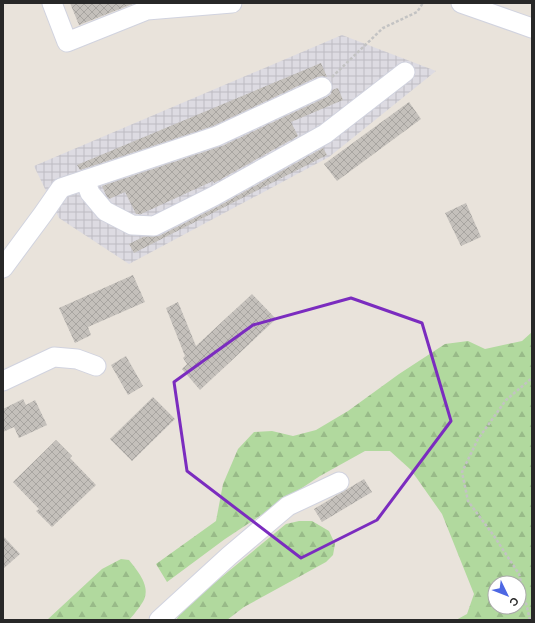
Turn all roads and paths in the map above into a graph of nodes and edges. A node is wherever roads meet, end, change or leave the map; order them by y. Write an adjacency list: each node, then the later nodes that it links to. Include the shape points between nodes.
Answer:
1 (52, 3): 2 (street, via 67,42 147,10)
2 (232, 3)
3 (423, 3): 7 (path, via 417,12 383,28)
4 (461, 3): 5 (street)
5 (532, 28)
6 (405, 72): 8 (street, via 325,134 214,196 154,226 132,225 105,211 90,193)
7 (322, 87): 8 (street, via 217,136)
8 (85, 180): 9 (street, via 61,188)
9 (3, 268)
10 (96, 366): 12 (street, via 77,359 54,357)
11 (532, 378): 15 (path, via 506,400 478,439 462,472 468,501 519,574)
12 (3, 381)
13 (339, 482): 14 (street, via 288,506)
14 (159, 620)
15 (530, 620)

